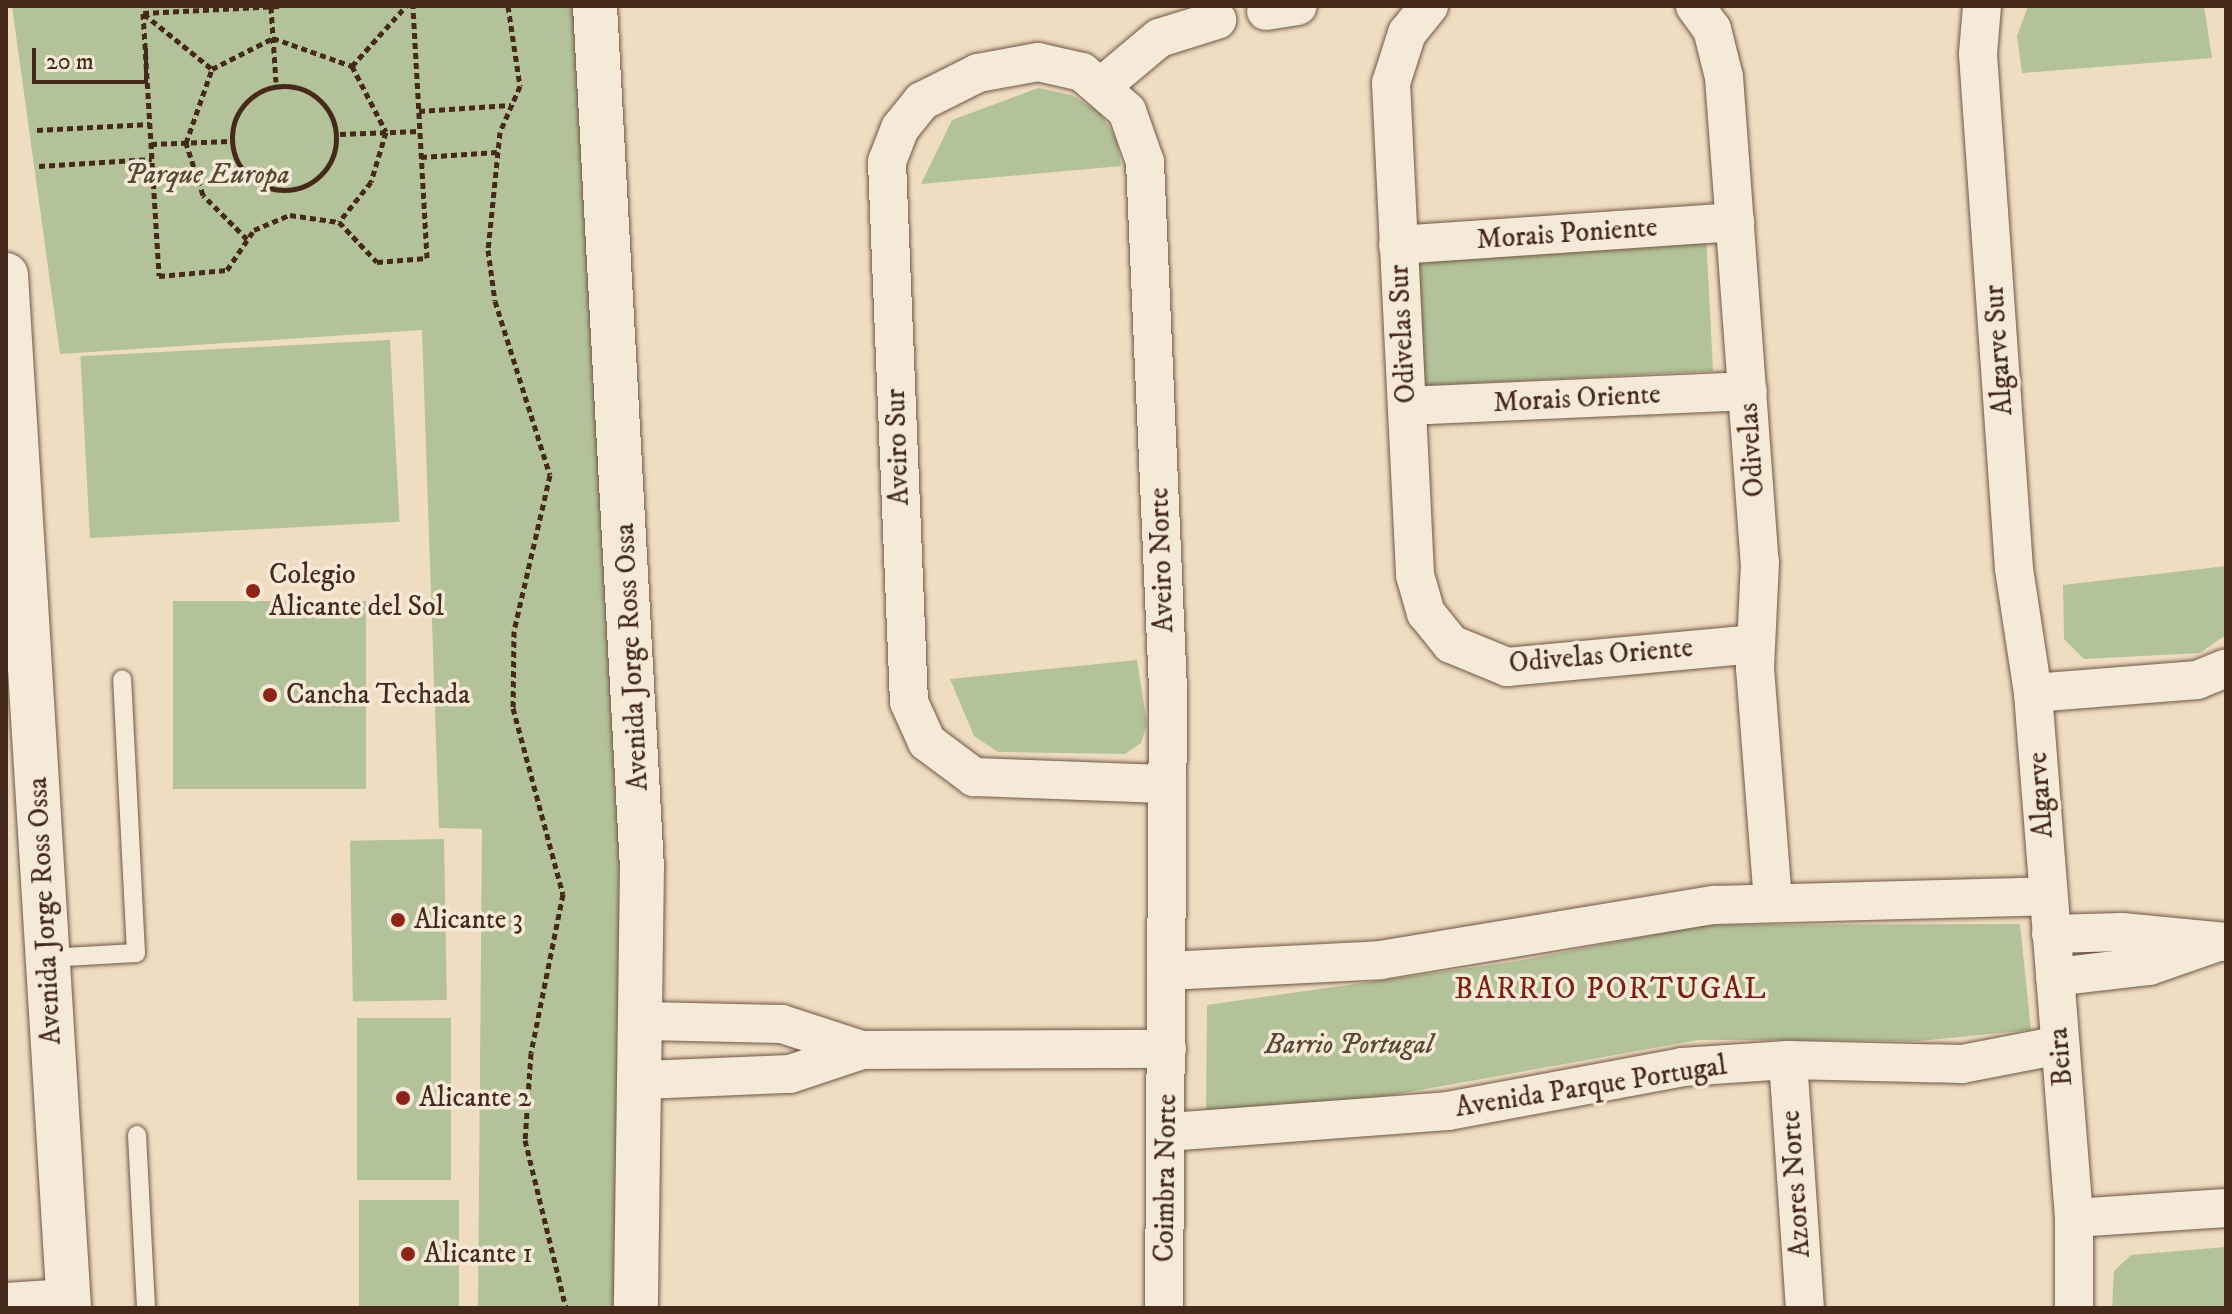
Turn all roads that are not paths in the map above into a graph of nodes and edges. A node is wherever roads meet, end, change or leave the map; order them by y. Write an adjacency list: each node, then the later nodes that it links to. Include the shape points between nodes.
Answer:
1 (595, 6): 25 (street, Avenida Jorge Ross Ossa, via 626,511)
2 (1695, 6): 7 (street, Odivelas, via 1721,52)
3 (1982, 6): 16 (street, Algarve Sur, via 1978,54 2014,569)
4 (1413, 10): 8 (street, Odivelas Sur, via 1391,83)
5 (1217, 20): 6 (street, via 1159,38)
6 (1103, 85): 17 (street, Aveiro Norte, via 1127,111 1145,162 1168,689); 17 (street, Aveiro Sur, via 1038,62 978,73 922,101 892,145 885,197 908,691 927,742 974,777)
7 (1735, 222): 8 (street, Morais Poniente); 10 (street, Odivelas)
8 (1398, 245): 11 (street, Odivelas Sur)
9 (6, 275): 22 (street, Avenida Jorge Ross Ossa)
10 (1748, 391): 11 (street, Morais Oriente); 13 (street, Odivelas, via 1761,581)
11 (1407, 406): 12 (street, Odivelas Sur, via 1417,585 1426,613)
12 (1451, 644): 13 (street, Odivelas Oriente, via 1487,664 1518,667)
13 (1755, 644): 19 (street, Odivelas)
14 (2226, 668): 16 (street, via 2197,680)
15 (122, 679): 22 (lane, via 136,953)
16 (2033, 693): 18 (street, Algarve)
17 (1164, 784): 23 (street, Aveiro Norte)
18 (2048, 896): 19 (street); 20 (street, Beira)
19 (1773, 901): 23 (street, via 1653,911 1381,960)
20 (2051, 934): 21 (street, via 2136,932); 24 (street, Beira)
21 (2221, 943): 24 (street, via 2149,966)
22 (47, 958): 36 (street, Avenida Jorge Ross Ossa)
23 (1166, 971): 27 (street, Aveiro Norte)
24 (2055, 977): 26 (street, Beira)
25 (645, 1021): 28 (street, via 782,1024); 30 (street, Avenida Jorge Ross Ossa)
26 (2060, 1045): 29 (street, Avenida Parque Portugal, via 1962,1064); 34 (street, Beira)
27 (1167, 1049): 28 (street); 31 (street, Coimbra Norte)
28 (862, 1050): 30 (street, via 790,1074)
29 (1788, 1060): 31 (street, Avenida Parque Portugal, via 1682,1067 1360,1122); 37 (street, Azores Norte)
30 (644, 1080): 39 (street, Avenida Jorge Ross Ossa)
31 (1169, 1132): 40 (street, Coimbra Norte)
32 (137, 1135): 38 (lane)
33 (2226, 1208): 34 (street)
34 (2074, 1218): 41 (street, Beira)
35 (6, 1302): 36 (street)
36 (68, 1303)
37 (1801, 1307)
38 (146, 1308)
39 (636, 1308)
40 (1164, 1308)
41 (2074, 1308)

